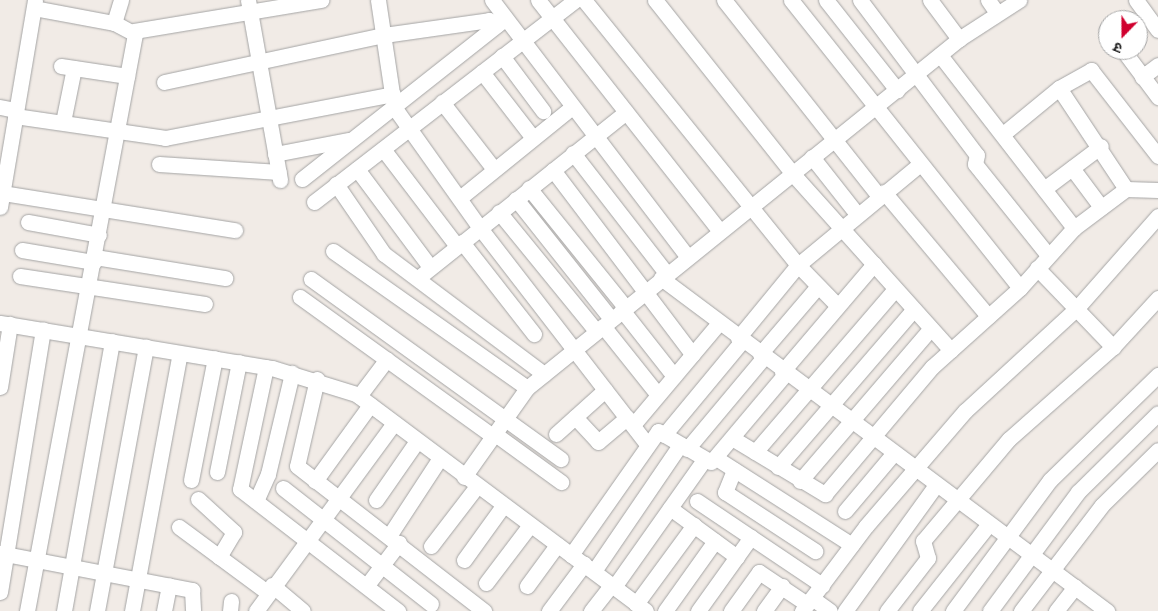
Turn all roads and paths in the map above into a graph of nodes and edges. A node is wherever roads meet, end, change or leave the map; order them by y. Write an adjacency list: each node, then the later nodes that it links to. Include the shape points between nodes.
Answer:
1 (121, 0): 22 (street)
2 (321, 0): 18 (street)
3 (378, 0): 25 (street)
4 (492, 0): 21 (street)
5 (538, 0): 20 (street)
6 (575, 0): 20 (street)
7 (584, 0): 82 (street)
8 (655, 0): 70 (street)
9 (724, 0): 57 (street)
10 (791, 0): 45 (street)
11 (826, 0): 39 (street)
12 (860, 0): 34 (street)
13 (930, 0): 26 (street)
14 (988, 0): 19 (street)
15 (1018, 0): 19 (street)
16 (1136, 0): 23 (street)
17 (34, 4): 22 (street); 48 (street)
18 (249, 7): 24 (street); 31 (street)
19 (997, 13): 26 (street)
20 (552, 17): 27 (street); 47 (street)
21 (501, 21): 25 (street); 27 (street); 41 (street)
22 (114, 23): 24 (street)
23 (1158, 30)
24 (134, 31): 35 (street)
25 (384, 35): 31 (street); 41 (street)
26 (959, 39): 28 (street)
27 (522, 40): 29 (street); 43 (street)
28 (940, 55): 34 (street); 53 (street)
29 (502, 56): 33 (street); 46 (street)
30 (1130, 60): 36 (street)
31 (259, 62): 37 (street); 49 (street)
32 (1158, 65): 36 (street)
33 (482, 72): 42 (street); 55 (street)
34 (918, 73): 39 (street); 98 (street, via 977,155 975,164)
35 (127, 76): 50 (street, via 67,67); 52 (street)
36 (1142, 76): 40 (street)
37 (164, 82)
38 (1059, 88): 53 (street); 58 (street); 62 (street, via 1092,70)
39 (897, 90): 45 (street)
40 (1158, 97)
41 (393, 100): 49 (street); 51 (street); 56 (street)
42 (442, 102): 51 (street); 68 (street)
43 (572, 106): 54 (street); 55 (street)
44 (0, 107): 48 (street)
45 (875, 107): 57 (street); 65 (street)
46 (543, 111)
47 (626, 112): 54 (street); 93 (street)
48 (16, 113): 50 (street); 80 (street)
49 (269, 116): 52 (street, via 165,138); 60 (street)
50 (63, 122): 52 (street)
51 (410, 128): 59 (street); 78 (street)
52 (117, 131): 84 (street)
53 (1004, 134): 74 (street)
54 (595, 136): 61 (street); 99 (street)
55 (533, 138): 68 (street)
56 (352, 140): 60 (street); 71 (street)
57 (834, 140): 63 (street); 77 (street)
58 (1101, 146): 66 (street); 75 (street)
59 (383, 149): 67 (street); 95 (street)
60 (275, 154): 64 (street, via 279,176)
61 (573, 154): 69 (street); 106 (street)
62 (1158, 156)
63 (812, 157): 70 (street); 86 (street)
64 (159, 164)
65 (920, 164): 77 (street); 113 (street)
66 (1072, 168): 74 (street); 83 (street)
67 (357, 169): 72 (street); 103 (street)
68 (494, 169): 78 (street)
69 (552, 170): 73 (street); 114 (street)
70 (792, 173): 82 (street); 89 (street)
71 (302, 179)
72 (336, 184): 81 (street); 108 (street, via 380,250)
73 (529, 188): 79 (street); 122 (street)
74 (1044, 189): 91 (street)
75 (1126, 189): 76 (street); 83 (street)
76 (1158, 190)
77 (882, 194): 86 (street); 121 (street)
78 (461, 197): 90 (street)
79 (516, 199): 85 (street); 122 (street)
80 (1, 200): 84 (street)
81 (314, 202)
82 (750, 207): 93 (street); 102 (street)
83 (1101, 207): 91 (street)
84 (103, 209): 92 (street); 94 (street)
85 (499, 212): 90 (street); 122 (street)
86 (857, 214): 89 (street)
87 (1158, 216): 119 (street)
88 (28, 222): 94 (street)
89 (840, 227): 101 (street); 102 (street)
90 (480, 228): 95 (street); 133 (street)
91 (1074, 228): 98 (street)
92 (236, 230)
93 (720, 231): 99 (street)
94 (99, 234): 100 (street)
95 (459, 244): 103 (street); 127 (street)
96 (22, 250): 100 (street)
97 (332, 251): 149 (street)
98 (1047, 254): 104 (street)
99 (688, 257): 106 (street)
100 (94, 260): 107 (street); 110 (street)
101 (874, 264): 112 (street); 118 (street)
102 (798, 265): 111 (street); 129 (street)
103 (430, 267): 108 (street)
104 (1037, 268): 113 (street); 119 (street)
105 (20, 276): 110 (street)
106 (664, 276): 114 (street); 123 (street)
107 (225, 278)
108 (418, 278): 144 (street)
109 (311, 279): 157 (street)
110 (89, 285): 117 (street); 128 (street)
111 (818, 286): 118 (street); 137 (street)
112 (896, 288): 120 (street); 151 (street)
113 (1020, 288): 121 (street)
114 (644, 292): 122 (street); 136 (street)
115 (300, 297): 139 (street)
116 (1158, 298): 132 (street)
117 (205, 304)
118 (836, 304): 143 (street)
119 (1076, 308): 132 (street); 177 (street, via 965,411)
120 (914, 309): 125 (street); 154 (street)
121 (988, 316): 134 (street)
122 (611, 319): 133 (street); 146 (street); 152 (street)
123 (719, 323): 129 (street); 136 (street)
124 (5, 324): 126 (street); 148 (street)
125 (931, 328): 134 (street); 159 (street)
126 (43, 330): 128 (street); 209 (street)
127 (534, 334)
128 (77, 336): 130 (street); 214 (street)
129 (740, 339): 137 (street); 162 (street)
130 (112, 341): 131 (street); 216 (street)
131 (146, 347): 135 (street); 220 (street)
132 (1113, 347): 190 (street, via 1009,439)
133 (574, 350): 144 (street); 150 (street)
134 (951, 350): 165 (street)
135 (180, 353): 138 (street); 221 (street)
136 (692, 354): 146 (street)
137 (762, 356): 143 (street); 168 (street)
138 (215, 358): 140 (street); 179 (street)
139 (387, 359): 153 (street); 163 (street)
140 (239, 362): 141 (street); 178 (street)
141 (266, 367): 142 (street); 191 (street, via 240,485)
142 (292, 373): 147 (street); 191 (street, via 268,474)
143 (784, 373): 151 (street); 164 (street)
144 (544, 374): 149 (street)
145 (1158, 374): 201 (street, via 1069,459)
146 (674, 376): 152 (street)
147 (317, 379): 153 (street); 180 (street, via 295,463)
148 (0, 387)
149 (527, 388): 157 (street)
150 (605, 390): 156 (street); 158 (street)
151 (806, 390): 154 (street); 170 (street)
152 (658, 395): 158 (street)
153 (364, 400): 160 (street); 180 (street)
154 (829, 406): 159 (street); 175 (street)
155 (1158, 413): 212 (street, via 1078,492)
156 (575, 417): 158 (street, via 598,442); 161 (street)
157 (505, 420): 163 (street); 173 (street)
158 (630, 422): 167 (street)
159 (850, 422): 165 (street); 182 (street)
160 (394, 423): 166 (street); 186 (street)
161 (556, 434)
162 (664, 434): 167 (street, via 658,431); 168 (street)
163 (494, 435): 181 (street); 183 (street)
164 (732, 438): 170 (street); 174 (street)
165 (872, 438): 171 (street); 182 (street, via 824,494)
166 (417, 441): 172 (street); 188 (street)
167 (648, 446): 210 (street)
168 (684, 447): 174 (street); 218 (street)
169 (1158, 450): 219 (street, via 1102,505)
170 (755, 452): 175 (street)
171 (893, 454): 177 (street); 194 (street)
172 (440, 458): 181 (street); 203 (street)
173 (560, 459)
174 (710, 459): 176 (street); 193 (street)
175 (778, 467): 182 (street)
176 (734, 470): 206 (street); 208 (street, via 725,492)
177 (915, 470): 184 (street); 206 (street)
178 (217, 472)
179 (191, 480)
180 (316, 481): 186 (street)
181 (470, 481): 192 (street); 207 (street)
182 (800, 481)
183 (561, 482)
184 (936, 485): 190 (street); 252 (street)
185 (283, 488): 195 (street)
186 (339, 498): 195 (street); 203 (street)
187 (198, 499): 211 (street, via 234,532)
188 (376, 500)
189 (697, 500): 200 (street)
190 (956, 500): 196 (street); 253 (street, via 921,544 928,558)
191 (256, 501): 202 (street)
192 (503, 506): 197 (street); 215 (street)
193 (670, 508): 198 (street); 227 (street)
194 (845, 511)
195 (323, 520): 202 (street); 217 (street)
196 (989, 524): 201 (street); 254 (street)
197 (530, 525): 205 (street); 222 (street)
198 (694, 525): 204 (street); 234 (street)
199 (179, 527): 211 (street)
200 (751, 537): 213 (street); 225 (street)
201 (1009, 538): 212 (street); 255 (street)
202 (307, 540): 224 (street); 230 (street)
203 (394, 540): 217 (street); 244 (street)
204 (715, 541): 213 (street); 247 (street)
205 (557, 545): 210 (street); 226 (street)
206 (852, 545): 225 (street)
207 (431, 546)
208 (815, 551)
209 (3, 554): 214 (street); 231 (street)
210 (572, 555): 218 (street)
211 (219, 556): 230 (street)
212 (1032, 556): 219 (street); 256 (street)
213 (737, 557): 248 (street)
214 (36, 559): 216 (street); 235 (street)
215 (464, 560)
216 (72, 566): 220 (street); 236 (street)
217 (381, 566): 224 (street); 232 (street)
218 (589, 568): 227 (street); 245 (street)
219 (1052, 570): 229 (street); 257 (street)
220 (105, 573): 221 (street); 237 (street)
221 (137, 579): 223 (street); 238 (street)
222 (486, 583)
223 (169, 585): 239 (street); 240 (street, via 194,591)
224 (367, 585): 243 (street)
225 (822, 585): 233 (street)
226 (527, 586)
227 (613, 586): 234 (street); 246 (street)
228 (782, 586): 233 (street); 249 (street, via 759,572); 250 (street)
229 (1075, 587): 258 (street); 259 (street)
230 (269, 589): 241 (street); 242 (street)
231 (0, 592)
232 (431, 604)
233 (807, 604): 251 (street)
234 (639, 608)
235 (27, 611)
236 (64, 611)
237 (97, 611)
238 (132, 611)
239 (164, 611)
240 (193, 611)
241 (256, 611)
242 (303, 611)
243 (398, 611)
244 (484, 611)
245 (549, 611)
246 (591, 611)
247 (666, 611)
248 (698, 611)
249 (731, 611)
250 (764, 611)
251 (830, 611)
252 (845, 611)
253 (887, 611)
254 (920, 611)
255 (953, 611)
256 (990, 611)
257 (1021, 611)
258 (1056, 611)
259 (1107, 611)

